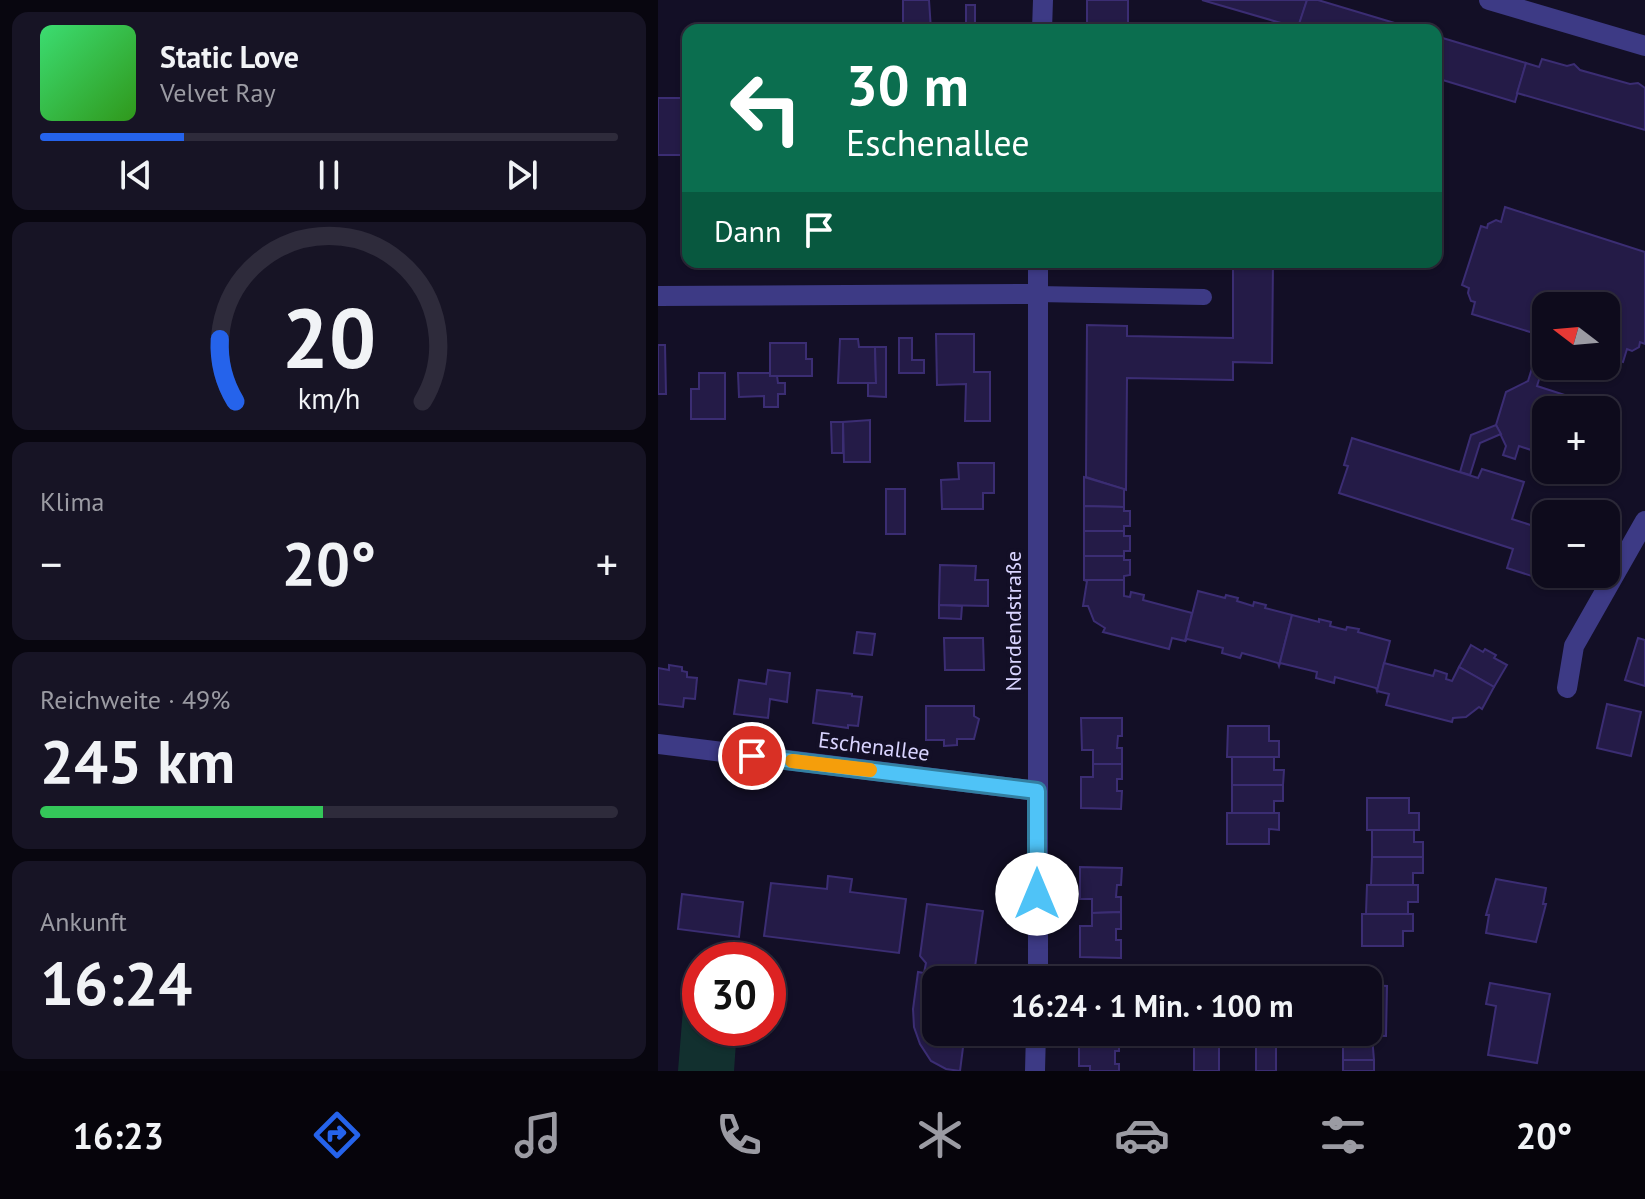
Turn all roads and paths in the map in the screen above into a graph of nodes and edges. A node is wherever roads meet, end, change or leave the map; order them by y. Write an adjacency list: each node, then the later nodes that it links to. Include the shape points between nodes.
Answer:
1 (1043, 0): 3 (street)
2 (1489, 0): 4 (street)
3 (1042, 24)
4 (1645, 46)
5 (1038, 268): 6 (street, Nordendstraße)
6 (1037, 294): 7 (street); 8 (lane); 12 (street, Nordendstraße)
7 (658, 296)
8 (1204, 297)
9 (1645, 521): 10 (street, via 1574,646)
10 (1567, 688)
11 (658, 744): 12 (street, Eschenallee)
12 (1037, 791): 13 (street, Nordendstraße)
13 (1038, 966)
14 (1036, 1046): 15 (street)
15 (1035, 1071)

